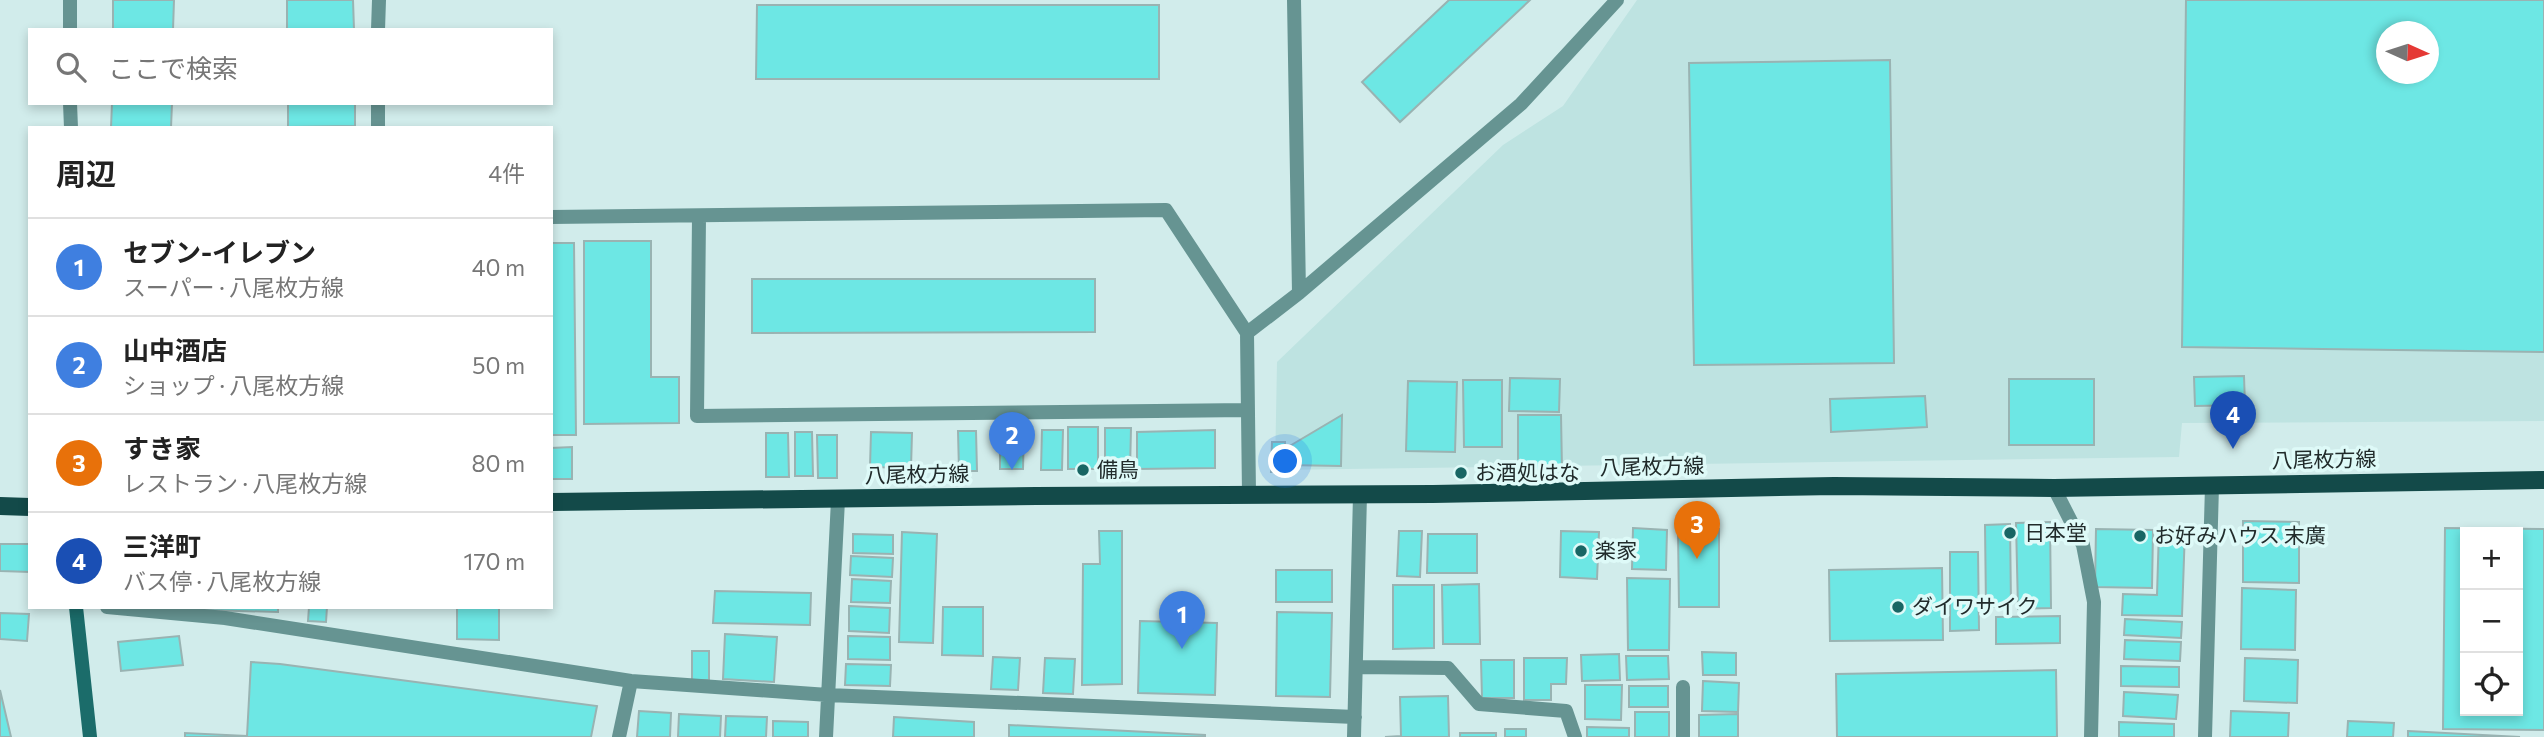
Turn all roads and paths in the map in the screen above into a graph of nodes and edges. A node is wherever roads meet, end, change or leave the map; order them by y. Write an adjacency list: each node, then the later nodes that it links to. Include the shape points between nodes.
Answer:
1 (70, 0): 5 (street)
2 (379, 0): 6 (street)
3 (1294, 0): 13 (street)
4 (1617, 0): 13 (street, via 1521,104)
5 (70, 28)
6 (379, 28)
7 (70, 105): 9 (street)
8 (378, 105): 10 (street)
9 (71, 126)
10 (378, 126)
11 (553, 217): 12 (street)
12 (699, 217): 14 (street, via 1166,210); 15 (street, via 697,416)
13 (1299, 293): 14 (street)
14 (1247, 333): 15 (street)
15 (1248, 410): 19 (street)
16 (2544, 480): 17 (main road, 八尾枚方線)
17 (2212, 486): 18 (main road, 八尾枚方線); 39 (street)
18 (2054, 488): 20 (main road, 八尾枚方線, via 1834,486); 38 (street, via 2083,545 2094,602)
19 (1249, 494): 20 (main road, 八尾枚方線); 21 (main road, 八尾枚方線)
20 (1360, 495): 27 (street)
21 (838, 500): 22 (main road, 八尾枚方線); 30 (street)
22 (553, 502)
23 (0, 506): 24 (main road)
24 (28, 507)
25 (76, 609): 32 (street)
26 (128, 609): 28 (street, via 225,618)
27 (1356, 667): 31 (street); 36 (street, via 1448,668 1479,704 1566,711)
28 (631, 681): 30 (street); 33 (street)
29 (1683, 687): 37 (street)
30 (828, 695): 31 (street); 34 (street)
31 (1355, 717): 35 (street)
32 (89, 737)
33 (620, 737)
34 (826, 737)
35 (1354, 737)
36 (1575, 737)
37 (1683, 737)
38 (2091, 737)
39 (2205, 737)

